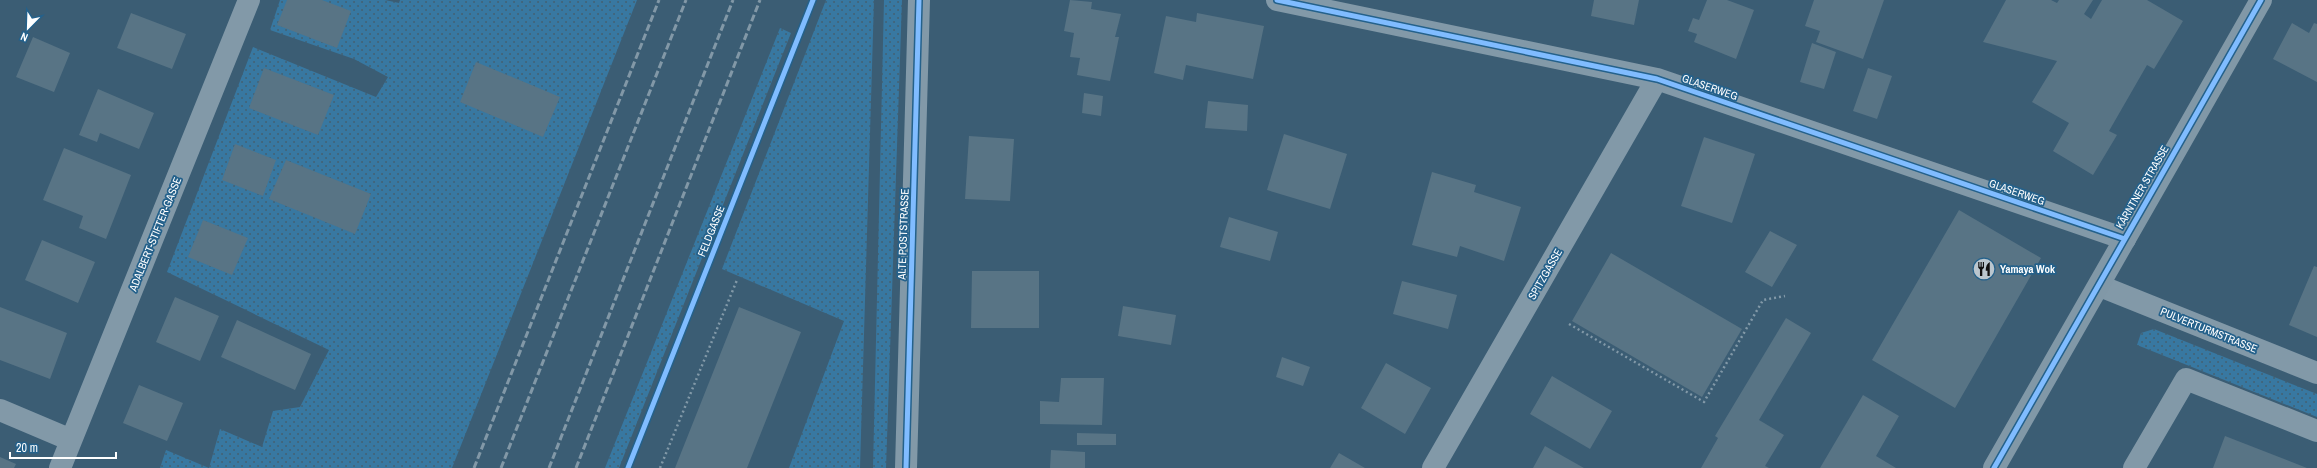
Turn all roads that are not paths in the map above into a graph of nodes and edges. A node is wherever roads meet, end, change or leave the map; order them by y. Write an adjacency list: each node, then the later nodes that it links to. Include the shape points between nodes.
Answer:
1 (249, 0): 11 (street, ADALBERT-STIFTER-GASSE)
2 (919, 0): 13 (street, ALTE POSTSTRASSE)
3 (1277, 0): 5 (street, GLASERWEG)
4 (2261, 0): 6 (main road, KÄRNTNER STRASSE)
5 (1657, 79): 6 (street, GLASERWEG); 14 (street, SPITZGASSE)
6 (2124, 239): 7 (main road, KÄRNTNER STRASSE)
7 (2100, 286): 8 (street, PULVERTURMSTRASSE); 15 (main road, KÄRNTNER STRASSE)
8 (2317, 373)
9 (0, 410): 11 (street)
10 (2317, 430): 16 (street, via 2186,379)
11 (71, 440): 12 (street, ADALBERT-STIFTER-GASSE)
12 (60, 468)
13 (906, 468)
14 (1433, 468)
15 (1994, 468)
16 (2134, 468)

